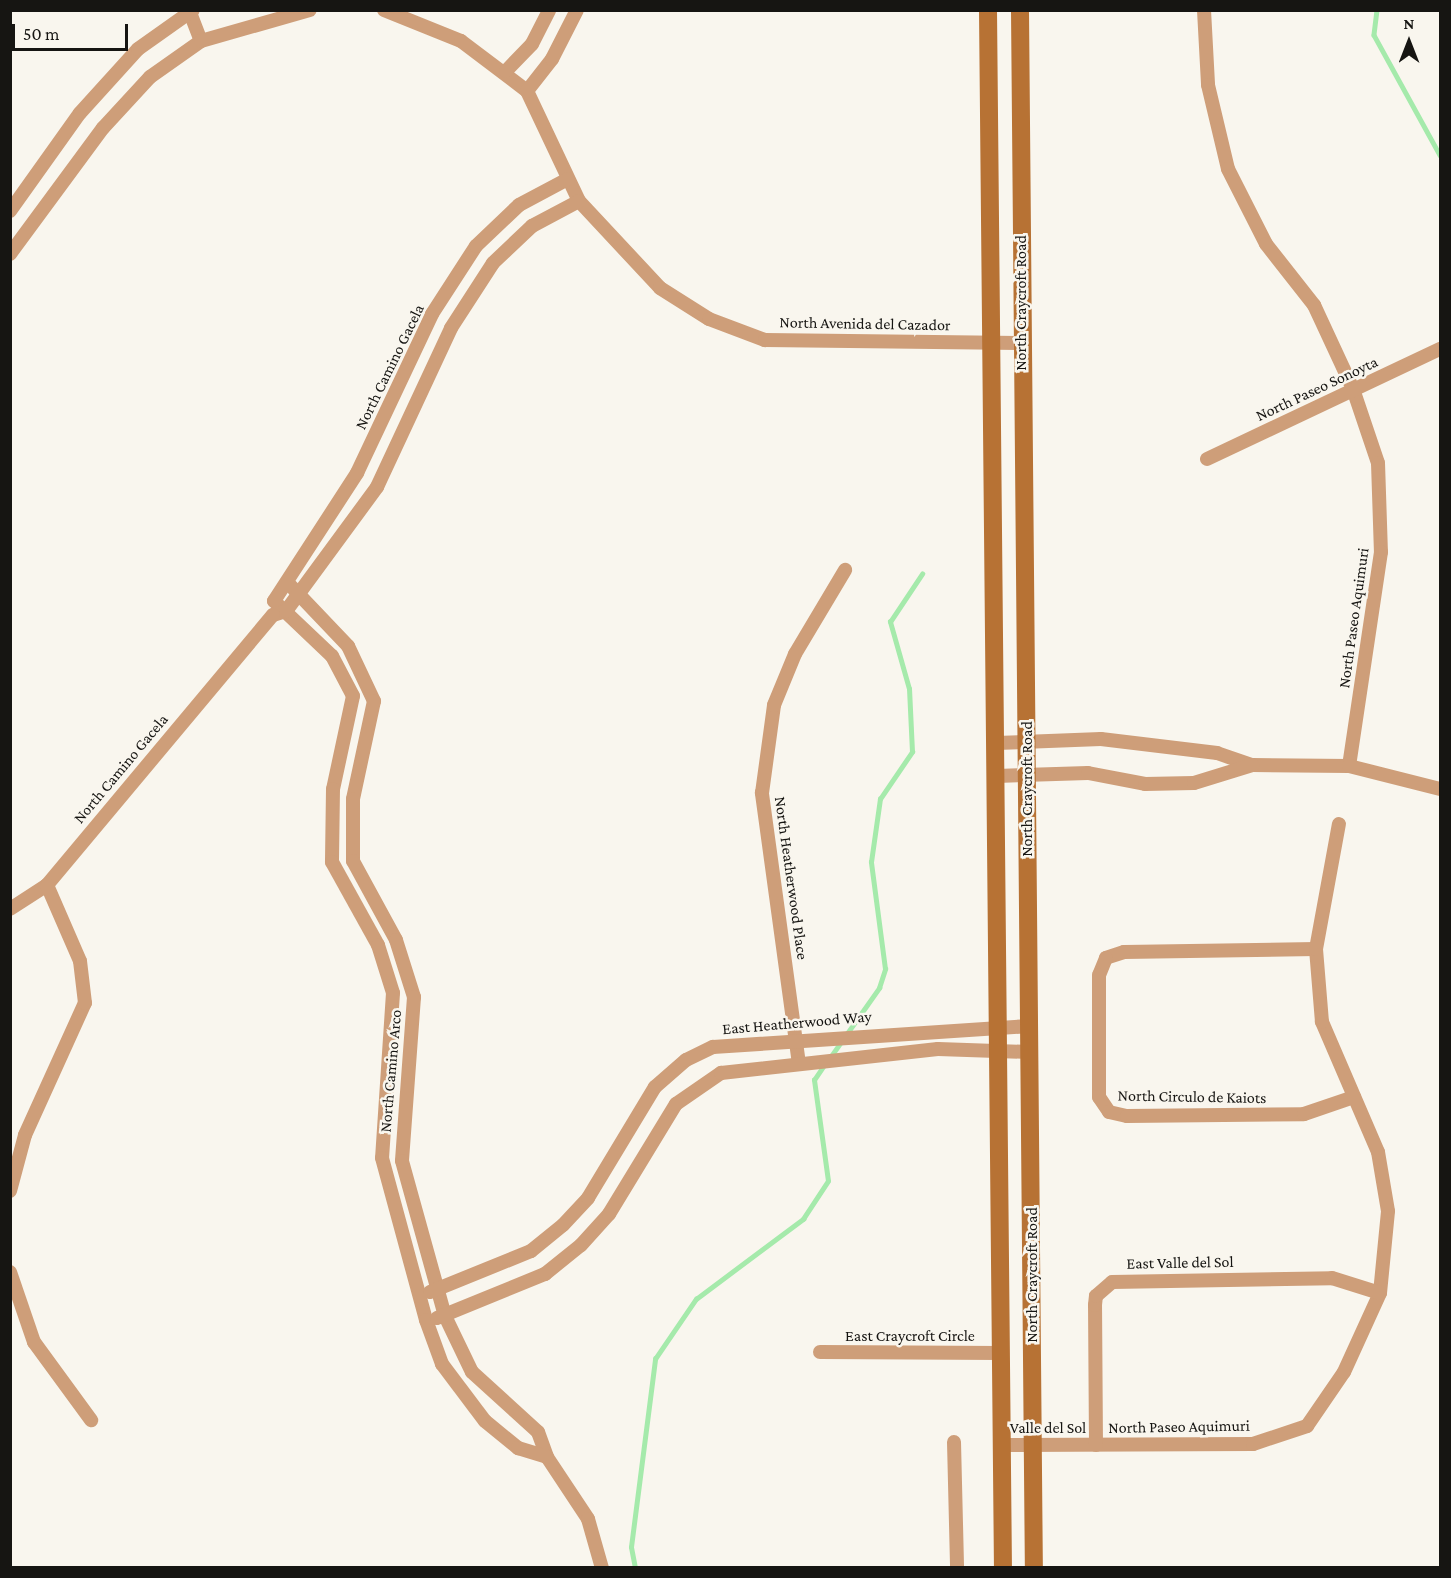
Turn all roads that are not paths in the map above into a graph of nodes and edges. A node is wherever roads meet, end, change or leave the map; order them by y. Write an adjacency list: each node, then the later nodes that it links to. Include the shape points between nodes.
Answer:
1 (310, 10): 9 (street)
2 (384, 10): 10 (street, North Avenida del Cazador, via 461,40)
3 (549, 10): 10 (street, via 532,44)
4 (577, 10): 11 (street, via 552,59)
5 (988, 10): 16 (main road, North Craycroft Road)
6 (1020, 10): 17 (main road, North Craycroft Road)
7 (1204, 10): 20 (street, North Paseo Aquimuri, via 1208,85 1228,170 1266,244 1314,305)
8 (190, 11): 9 (street); 14 (street, via 138,49 80,113)
9 (201, 41): 15 (street, via 150,77 103,128)
10 (506, 71): 11 (street, North Avenida del Cazador)
11 (527, 91): 12 (street, North Avenida del Cazador)
12 (568, 179): 13 (street, North Avenida del Cazador); 19 (street, North Camino Gacela, via 519,205 476,246 432,314)
13 (579, 201): 16 (street, North Avenida del Cazador, via 660,288 709,319 765,340); 21 (street, via 532,226 493,263 451,328)
14 (10, 211)
15 (10, 254)
16 (992, 342): 17 (street, North Avenida del Cazador); 27 (main road, North Craycroft Road)
17 (1021, 343): 28 (main road, North Craycroft Road)
18 (1440, 349): 20 (street, North Paseo Sonoyta)
19 (404, 374): 21 (street); 24 (street, North Camino Gacela, via 357,473)
20 (1353, 389): 22 (street, North Paseo Sonoyta); 30 (street, North Paseo Aquimuri, via 1378,463 1382,552)
21 (422, 391): 25 (street, via 377,487)
22 (1208, 459)
23 (845, 570): 40 (street, North Heatherwood Place, via 795,654 774,705 762,793)
24 (288, 584): 25 (street, North Camino Arco); 26 (street, North Camino Gacela)
25 (300, 593): 26 (street); 47 (street, North Camino Arco, via 348,646 374,701 353,799 353,861 396,940 414,997 402,1161)
26 (278, 609): 35 (street, North Camino Gacela); 49 (street, North Camino Arco, via 332,656 353,696 333,789 332,862 378,945 393,993 382,1158)
27 (997, 743): 28 (street); 31 (main road, North Craycroft Road)
28 (1027, 743): 29 (street, via 1110,740 1217,753); 32 (main road, North Craycroft Road)
29 (1252, 765): 30 (street); 32 (street, via 1194,783 1145,784 1088,773)
30 (1349, 766): 33 (street)
31 (997, 776): 32 (street); 39 (main road, North Craycroft Road)
32 (1027, 776): 38 (main road, North Craycroft Road)
33 (1440, 789)
34 (1339, 824): 37 (street, North Paseo Aquimuri)
35 (47, 885): 36 (street, North Camino Gacela); 45 (street, via 80,962 85,1004 25,1136)
36 (10, 909)
37 (1316, 949): 44 (street, North Paseo Aquimuri, via 1322,1022); 44 (street, North Circulo de Kaiots, via 1124,952 1106,958 1099,975 1099,1097 1109,1112 1127,1116 1304,1114)
38 (1030, 1026): 39 (street, East Heatherwood Way); 42 (main road, North Craycroft Road)
39 (997, 1028): 40 (street, East Heatherwood Way); 41 (main road, North Craycroft Road)
40 (794, 1040): 43 (street, North Heatherwood Place); 47 (street, East Heatherwood Way, via 713,1047 686,1060 655,1087 588,1198 563,1226 531,1251)
41 (997, 1049): 42 (street); 43 (street, via 938,1049); 53 (main road, North Craycroft Road)
42 (1030, 1052): 57 (main road, North Craycroft Road)
43 (799, 1064): 50 (street, via 721,1073 701,1083 676,1104 609,1214 581,1245 545,1274)
44 (1354, 1097): 48 (street, North Paseo Aquimuri, via 1378,1152 1386,1203)
45 (10, 1191)
46 (10, 1272): 54 (street, via 34,1342)
47 (437, 1290): 49 (street, East Heatherwood Way); 50 (street, North Camino Arco)
48 (1380, 1293): 58 (street, North Paseo Aquimuri, via 1344,1372 1307,1426 1253,1444); 58 (street, East Valle del Sol, via 1332,1278 1112,1282 1096,1296 1095,1305)
49 (419, 1295): 51 (street, North Camino Arco)
50 (445, 1316): 51 (street); 59 (street, North Camino Arco, via 472,1372 538,1432)
51 (426, 1320): 59 (street, North Camino Arco, via 442,1364 486,1421 519,1448)
52 (820, 1352): 53 (street, East Craycroft Circle)
53 (1000, 1353): 56 (main road, North Craycroft Road)
54 (91, 1420)
55 (954, 1442): 61 (street)
56 (1001, 1445): 57 (street, Valle del Sol); 62 (main road, North Craycroft Road)
57 (1033, 1445): 58 (street, Valle del Sol); 63 (main road, North Craycroft Road)
58 (1096, 1445)
59 (547, 1456): 60 (street, North Camino Arco, via 588,1519)
60 (602, 1568)
61 (957, 1568)
62 (1003, 1568)
63 (1034, 1568)

